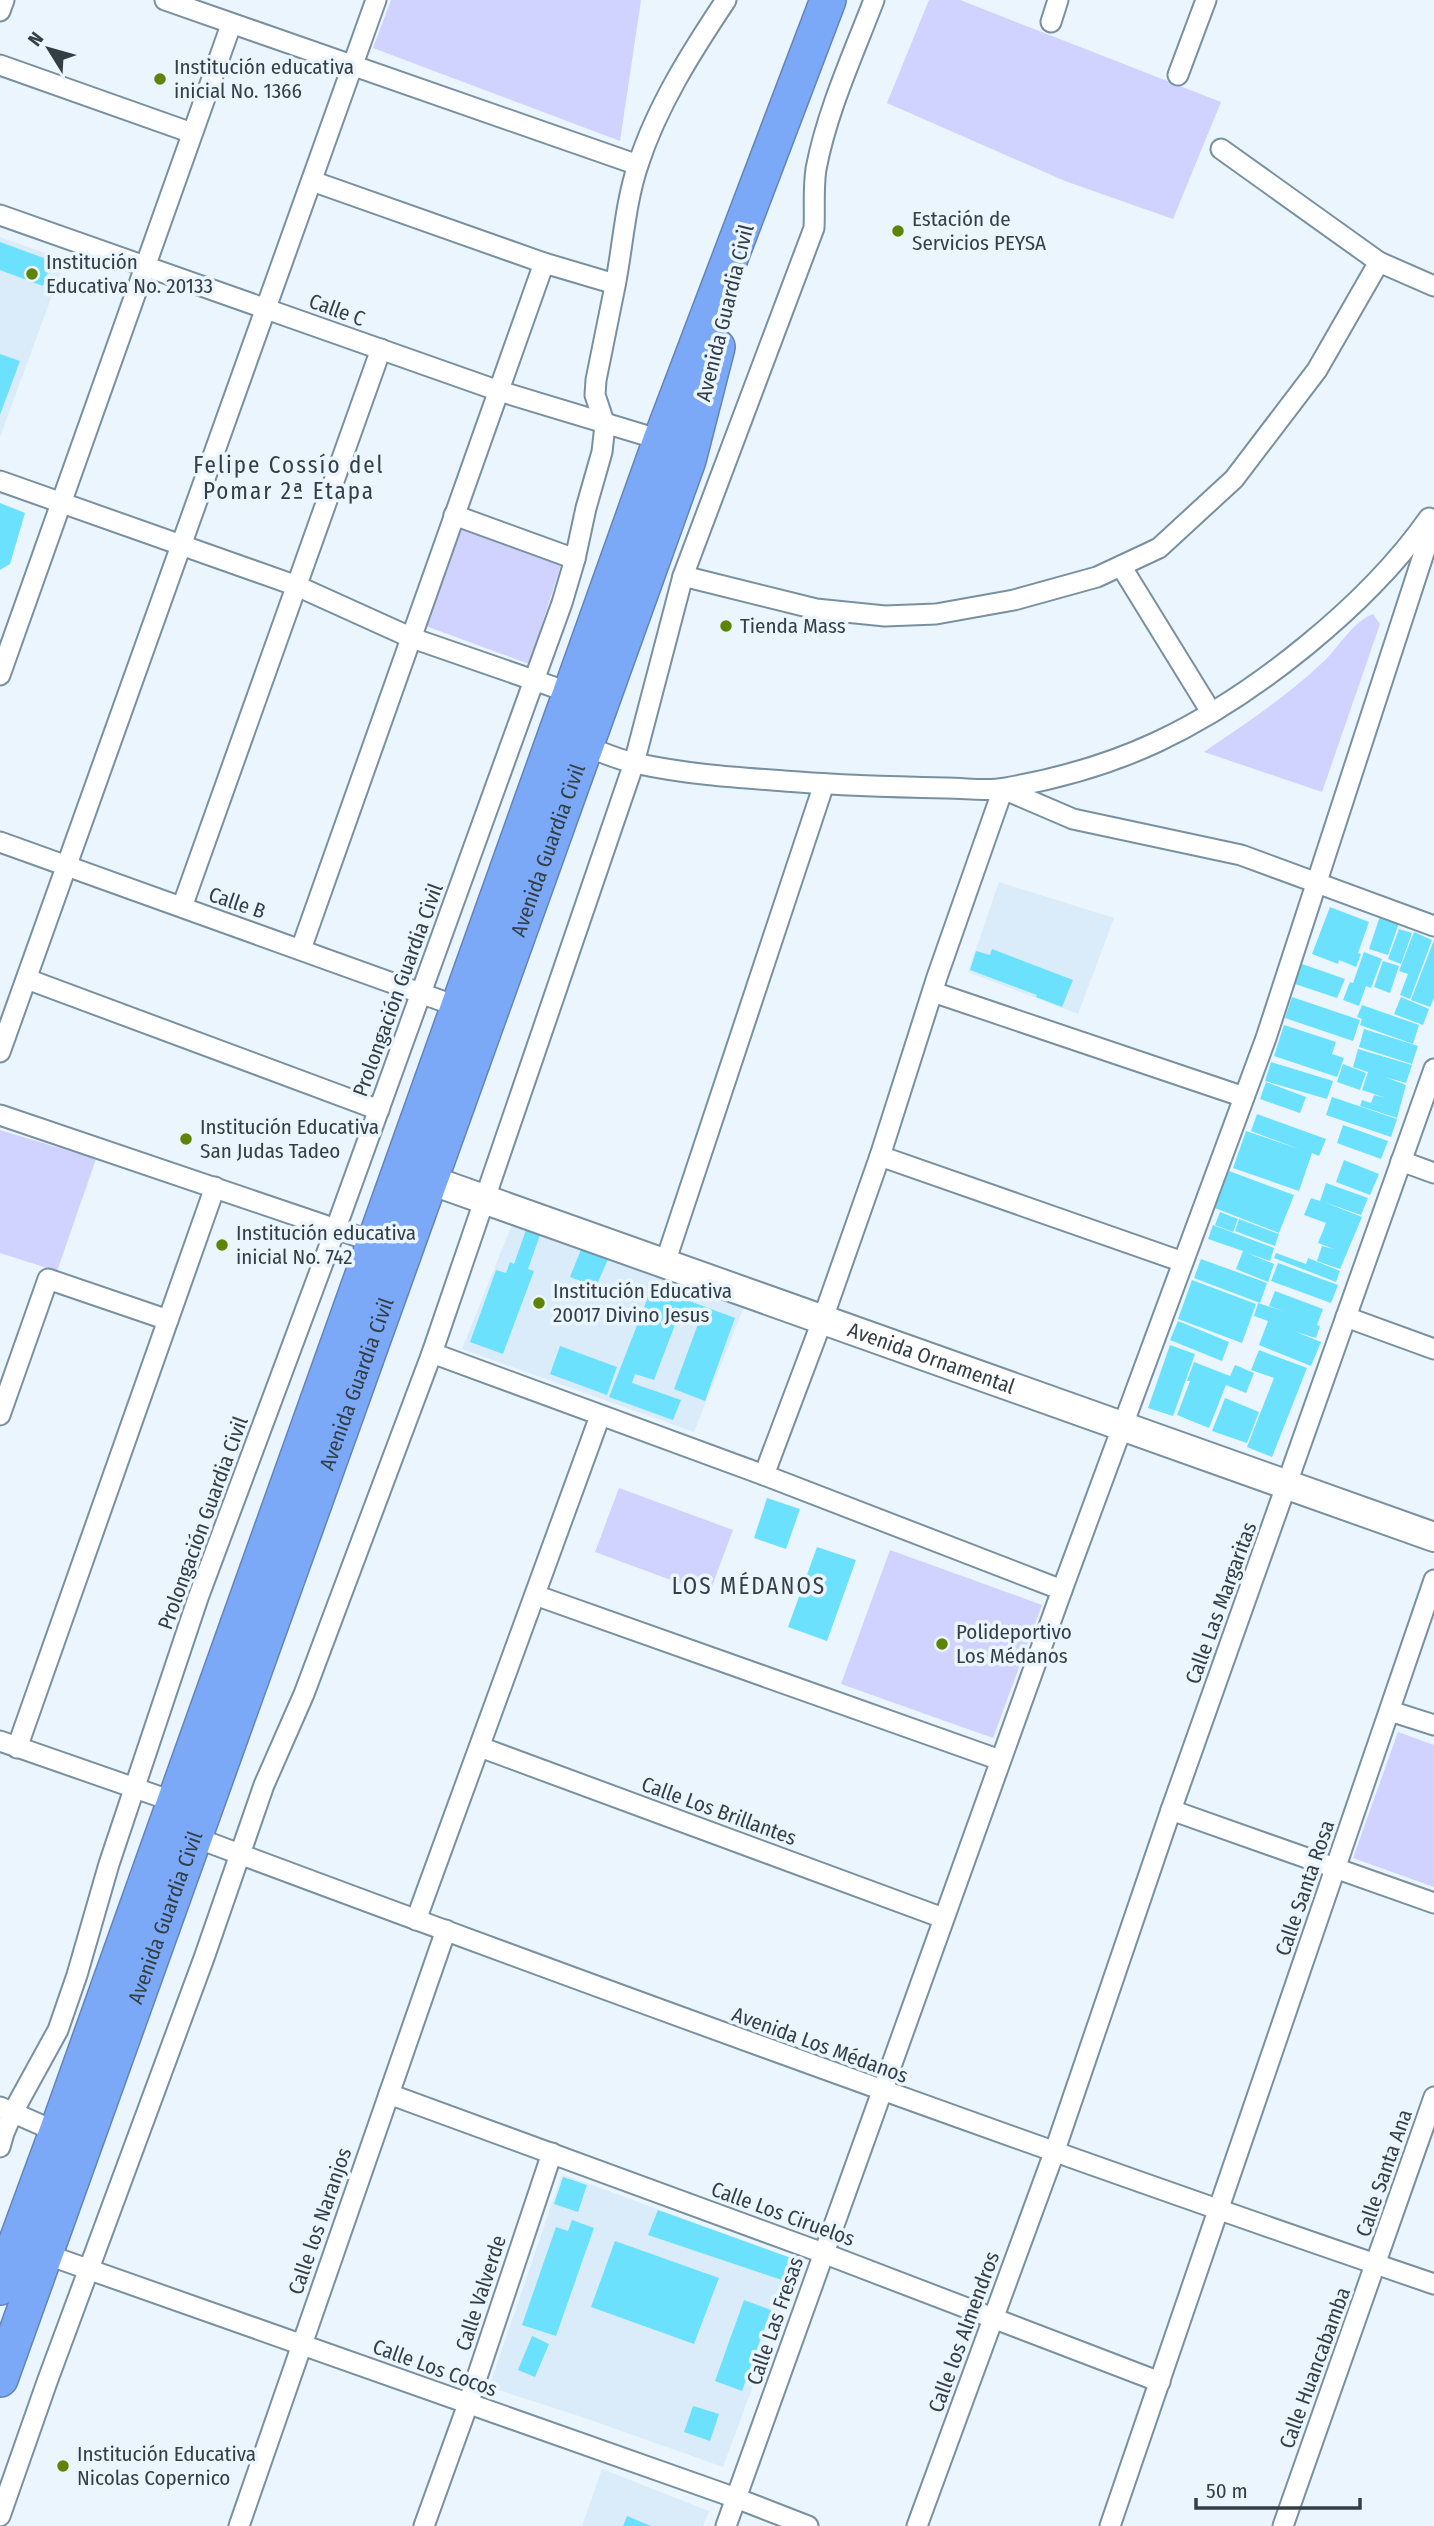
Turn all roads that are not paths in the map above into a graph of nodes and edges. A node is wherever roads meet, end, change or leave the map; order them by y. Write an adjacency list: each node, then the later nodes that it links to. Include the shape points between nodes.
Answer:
1 (4, 0): 9 (street)
2 (165, 0): 11 (street)
3 (376, 0): 13 (street)
4 (726, 0): 17 (street, Prolongación Guardia Civil, via 665,102)
5 (828, 0): 19 (highway, Avenida Guardia Civil)
6 (874, 0): 39 (street, via 820,151 813,190 814,228)
7 (1058, 0): 10 (street)
8 (1206, 0): 14 (street)
9 (0, 11)
10 (1051, 22)
11 (231, 24): 13 (street); 15 (street)
12 (0, 65): 15 (street)
13 (353, 66): 17 (street); 18 (street)
14 (1178, 75)
15 (192, 133): 23 (street)
16 (1222, 149): 21 (street)
17 (638, 165): 24 (street, Prolongación Guardia Civil)
18 (313, 181): 22 (street); 26 (street)
19 (759, 185): 30 (highway, Avenida Guardia Civil); 46 (highway, Avenida Guardia Civil, via 688,460)
20 (0, 215): 23 (street, Calle C)
21 (1379, 262): 25 (street); 38 (street, via 1317,370 1234,479 1159,548)
22 (544, 263): 24 (street); 28 (street)
23 (146, 266): 26 (street, Calle C); 32 (street)
24 (615, 284): 29 (street, Prolongación Guardia Civil, via 596,380 595,395)
25 (1434, 286)
26 (267, 309): 27 (street, Calle C); 36 (street)
27 (381, 349): 28 (street, Calle C); 40 (street)
28 (499, 391): 29 (street, Calle C); 34 (street)
29 (605, 425): 30 (street, Calle C); 37 (street, Prolongación Guardia Civil, via 603,452)
30 (661, 440): 44 (highway, Avenida Guardia Civil)
31 (0, 481): 32 (street)
32 (62, 503): 36 (street); 42 (street)
33 (1434, 511): 45 (street, via 1386,572 1328,627)
34 (454, 515): 37 (street); 41 (street)
35 (1434, 522): 52 (street, Calle Las Fresas)
36 (182, 546): 40 (street); 51 (street)
37 (575, 559): 43 (street, Prolongación Guardia Civil)
38 (1121, 566): 39 (street, via 1014,600 936,614 886,616 816,609); 45 (street)
39 (683, 576): 47 (street)
40 (297, 586): 41 (street); 53 (street)
41 (412, 638): 43 (street); 55 (street)
42 (0, 675)
43 (534, 680): 44 (street); 58 (street, Prolongación Guardia Civil)
44 (571, 693): 59 (highway, Avenida Guardia Civil)
45 (1211, 712): 49 (street, via 1111,761)
46 (585, 746): 47 (street); 68 (highway, Avenida Guardia Civil)
47 (634, 763): 48 (street); 70 (street)
48 (824, 784): 49 (street); 74 (street)
49 (1003, 789): 52 (street, via 1073,819 1241,855); 57 (street)
50 (0, 842): 51 (street, Calle B)
51 (67, 867): 53 (street, Calle B); 56 (street)
52 (1317, 881): 54 (street); 62 (street, Calle Las Fresas)
53 (182, 907): 55 (street, Calle B)
54 (1434, 926)
55 (302, 950): 58 (street, Calle B)
56 (27, 979): 60 (street); 63 (street)
57 (933, 992): 62 (street); 65 (street)
58 (421, 993): 59 (street, Calle B); 63 (street, Prolongación Guardia Civil)
59 (459, 1007): 72 (highway, Avenida Guardia Civil)
60 (0, 1052)
61 (1434, 1069): 66 (street, Calle Las Margaritas)
62 (1244, 1097): 73 (street, Calle Las Fresas)
63 (379, 1110): 71 (street, Prolongación Guardia Civil)
64 (0, 1115): 69 (street)
65 (880, 1156): 73 (street); 77 (street)
66 (1401, 1161): 67 (street); 75 (street, Calle Las Margaritas)
67 (1434, 1173)
68 (430, 1180): 70 (street, Avenida Ornamental); 72 (highway, Avenida Guardia Civil)
69 (215, 1187): 71 (street); 76 (street)
70 (486, 1199): 74 (street, Avenida Ornamental); 79 (street)
71 (336, 1228): 72 (street); 94 (street, Prolongación Guardia Civil, via 198,1598)
72 (389, 1247): 95 (highway, Avenida Guardia Civil); 97 (highway, Avenida Guardia Civil)
73 (1183, 1262): 82 (street, Calle Las Fresas)
74 (665, 1263): 77 (street, Avenida Ornamental)
75 (1346, 1317): 78 (street); 84 (street, Calle Las Margaritas)
76 (168, 1320): 80 (street, via 48,1279); 91 (street)
77 (822, 1321): 82 (street, Avenida Ornamental); 83 (street)
78 (1434, 1349)
79 (432, 1353): 81 (street); 98 (street)
80 (0, 1415)
81 (600, 1416): 83 (street); 88 (street)
82 (1121, 1426): 84 (street, Avenida Ornamental); 87 (street, Calle Las Fresas)
83 (764, 1475): 87 (street)
84 (1287, 1485): 85 (street, Avenida Ornamental); 96 (street, Calle Las Margaritas)
85 (1434, 1537)
86 (1434, 1580): 89 (street, Calle Santa Rosa)
87 (1062, 1590): 93 (street, Calle Las Fresas)
88 (535, 1595): 92 (street); 93 (street)
89 (1390, 1710): 90 (street); 99 (street, Calle Santa Rosa)
90 (1434, 1725)
91 (8, 1744): 94 (street)
92 (480, 1746): 101 (street, Calle Los Brillantes); 102 (street)
93 (1000, 1759): 101 (street, Calle Las Fresas)
94 (136, 1787): 95 (street); 107 (street, Prolongación Guardia Civil, via 58,2031)
95 (175, 1802): 108 (highway, Avenida Guardia Civil)
96 (1171, 1810): 99 (street); 111 (street, Calle Las Margaritas)
97 (194, 1837): 98 (street, Avenida Los Médanos); 114 (highway, Avenida Guardia Civil)
98 (239, 1854): 102 (street, Avenida Los Médanos); 116 (street)
99 (1336, 1869): 100 (street); 112 (street, Calle Santa Rosa)
100 (1434, 1903)
101 (943, 1918): 104 (street, Calle Las Fresas)
102 (416, 1920): 103 (street, Avenida Los Médanos)
103 (446, 1930): 104 (street, Avenida Los Médanos); 105 (street, Calle los Naranjos)
104 (880, 2091): 111 (street, Avenida Los Médanos); 113 (street, Calle Las Fresas)
105 (389, 2094): 110 (street, Calle Los Ciruelos); 120 (street, Calle los Naranjos)
106 (1434, 2097): 115 (street, Calle Santa Ana)
107 (7, 2110): 108 (street); 109 (street, Prolongación Guardia Civil)
108 (57, 2132): 118 (highway, Avenida Guardia Civil)
109 (0, 2147)
110 (552, 2153): 113 (street, Calle Los Ciruelos); 123 (street, Calle Valverde)
111 (1054, 2153): 112 (street, Avenida Los Médanos); 119 (street, Calle los Almendros)
112 (1219, 2211): 115 (street, Avenida Los Médanos); 122 (street, Calle Santa Rosa)
113 (823, 2253): 119 (street, Calle Los Ciruelos); 124 (street, Calle Las Fresas)
114 (45, 2254): 116 (street, Calle Los Cocos); 121 (highway, Avenida Guardia Civil)
115 (1377, 2264): 117 (street, Avenida Los Médanos); 132 (street, Calle Huancabamba)
116 (89, 2269): 120 (street, Calle Los Cocos); 125 (street)
117 (1434, 2284)
118 (0, 2287)
119 (993, 2319): 122 (street, Calle Los Ciruelos); 130 (street, Calle los Almendros)
120 (301, 2344): 123 (street, Calle Los Cocos); 126 (street, Calle los Naranjos)
121 (0, 2379)
122 (1160, 2382): 131 (street, Calle Santa Rosa)
123 (468, 2404): 124 (street, Calle Los Cocos); 127 (street, Calle Valverde)
124 (736, 2498): 128 (street, Calle Las Fresas); 129 (street, Calle Los Cocos)
125 (0, 2516)
126 (239, 2526)
127 (424, 2526)
128 (726, 2526)
129 (808, 2526)
130 (917, 2526)
131 (1110, 2526)
132 (1283, 2526)

